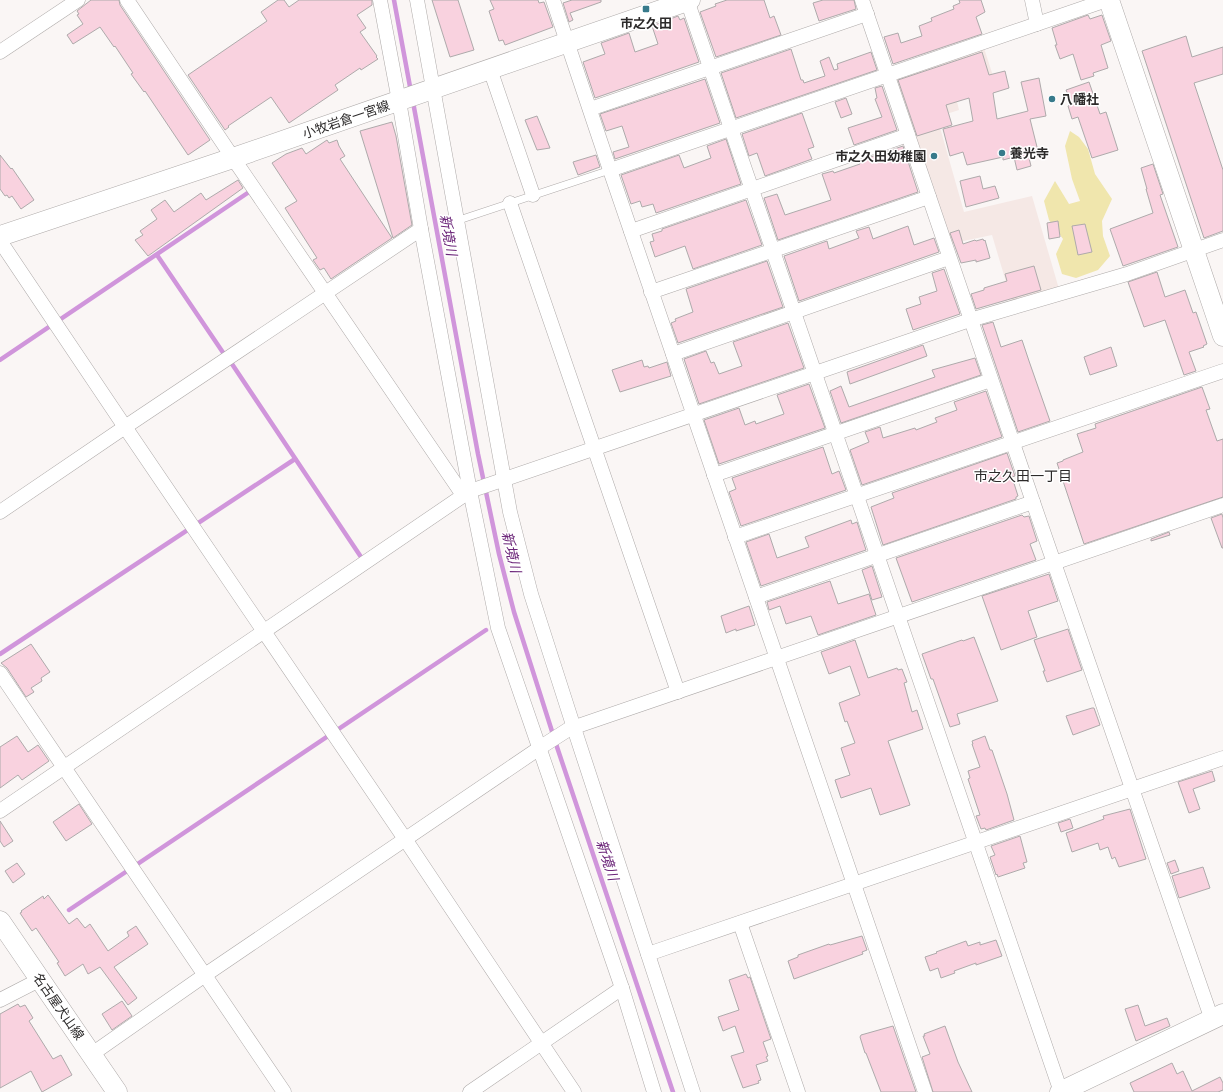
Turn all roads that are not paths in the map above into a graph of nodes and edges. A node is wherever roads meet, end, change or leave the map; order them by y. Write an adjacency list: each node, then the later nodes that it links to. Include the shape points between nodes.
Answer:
1 (78, 0): 13 (street)
2 (127, 0): 22 (street)
3 (380, 0): 18 (street)
4 (417, 0): 17 (street)
5 (553, 0): 12 (street)
6 (688, 0): 12 (main road, 小牧岩倉一宮線); 14 (street)
7 (862, 0): 10 (street)
8 (1032, 0): 11 (street)
9 (1108, 0): 11 (street); 34 (main road)
10 (867, 14): 14 (street); 16 (street)
11 (1037, 24): 16 (street)
12 (568, 43): 15 (main road, 小牧岩倉一宮線); 19 (street)
13 (0, 52)
14 (710, 68): 19 (street); 20 (street)
15 (490, 69): 17 (main road, 小牧岩倉一宮線); 25 (street)
16 (887, 74): 20 (street); 21 (street)
17 (431, 90): 18 (main road, 小牧岩倉一宮線); 28 (street)
18 (401, 100): 22 (main road, 小牧岩倉一宮線); 29 (street)
19 (590, 109): 23 (street)
20 (730, 129): 23 (street); 24 (street)
21 (908, 135): 24 (street); 26 (street)
22 (233, 158): 31 (main road, 小牧岩倉一宮線); 38 (street)
23 (610, 170): 25 (lane); 30 (street)
24 (751, 190): 30 (street); 35 (street)
25 (533, 195): 27 (lane)
26 (929, 197): 35 (street); 36 (street)
27 (510, 203): 28 (lane); 50 (street)
28 (456, 221): 52 (street)
29 (420, 229): 38 (street); 53 (street)
30 (631, 231): 37 (street)
31 (0, 236)
32 (1223, 240): 34 (street)
33 (0, 241): 47 (street)
34 (1194, 249): 40 (street, via 1127,274); 41 (main road)
35 (772, 250): 37 (street); 39 (street)
36 (949, 258): 39 (street); 40 (street)
37 (652, 292): 42 (street)
38 (326, 293): 47 (street); 53 (street)
39 (793, 312): 42 (street); 44 (street)
40 (970, 320): 44 (street); 45 (street)
41 (1223, 336)
42 (673, 354): 46 (street)
43 (1223, 371): 49 (street)
44 (814, 372): 46 (street); 48 (street)
45 (991, 380): 48 (street); 49 (street)
46 (693, 413): 50 (street); 51 (street)
47 (124, 427): 57 (street); 63 (street)
48 (835, 434): 51 (street); 54 (street)
49 (1012, 442): 54 (street); 55 (street)
50 (593, 448): 52 (street); 66 (street)
51 (714, 475): 58 (street)
52 (502, 479): 53 (street); 67 (street, via 531,594)
53 (469, 491): 63 (street); 68 (street, via 498,628)
54 (856, 495): 58 (street); 59 (street)
55 (1033, 502): 59 (street); 60 (street)
56 (1223, 505): 60 (street)
57 (0, 512)
58 (735, 537): 61 (street)
59 (876, 556): 61 (street); 62 (street)
60 (1054, 563): 62 (street); 71 (street)
61 (756, 597): 64 (street)
62 (897, 617): 64 (street); 74 (street)
63 (262, 631): 70 (street); 73 (street)
64 (776, 658): 66 (street); 75 (street)
65 (0, 673): 70 (street)
66 (678, 692): 67 (street)
67 (572, 729): 68 (street); 78 (street)
68 (542, 746): 73 (street); 81 (street)
69 (1223, 758): 71 (street)
70 (64, 766): 72 (street); 79 (street)
71 (1132, 789): 74 (street); 83 (street)
72 (0, 811)
73 (405, 839): 79 (street); 84 (street)
74 (975, 842): 75 (street); 94 (street)
75 (854, 884): 77 (street); 86 (street)
76 (0, 921): 80 (main road, 名古屋犬山線)
77 (740, 922): 78 (street); 93 (street)
78 (648, 954): 92 (street)
79 (205, 974): 85 (street); 88 (street)
80 (41, 979): 82 (street); 85 (main road, 名古屋犬山線)
81 (622, 988): 84 (street); 91 (street)
82 (0, 1000)
83 (1218, 1017): 94 (main road)
84 (541, 1044): 89 (street); 90 (street)
85 (92, 1054): 87 (main road, 名古屋犬山線)
86 (922, 1091)
87 (117, 1092)
88 (284, 1092)
89 (470, 1092)
90 (574, 1092)
91 (654, 1092)
92 (693, 1092)
93 (798, 1092)
94 (1060, 1092)

